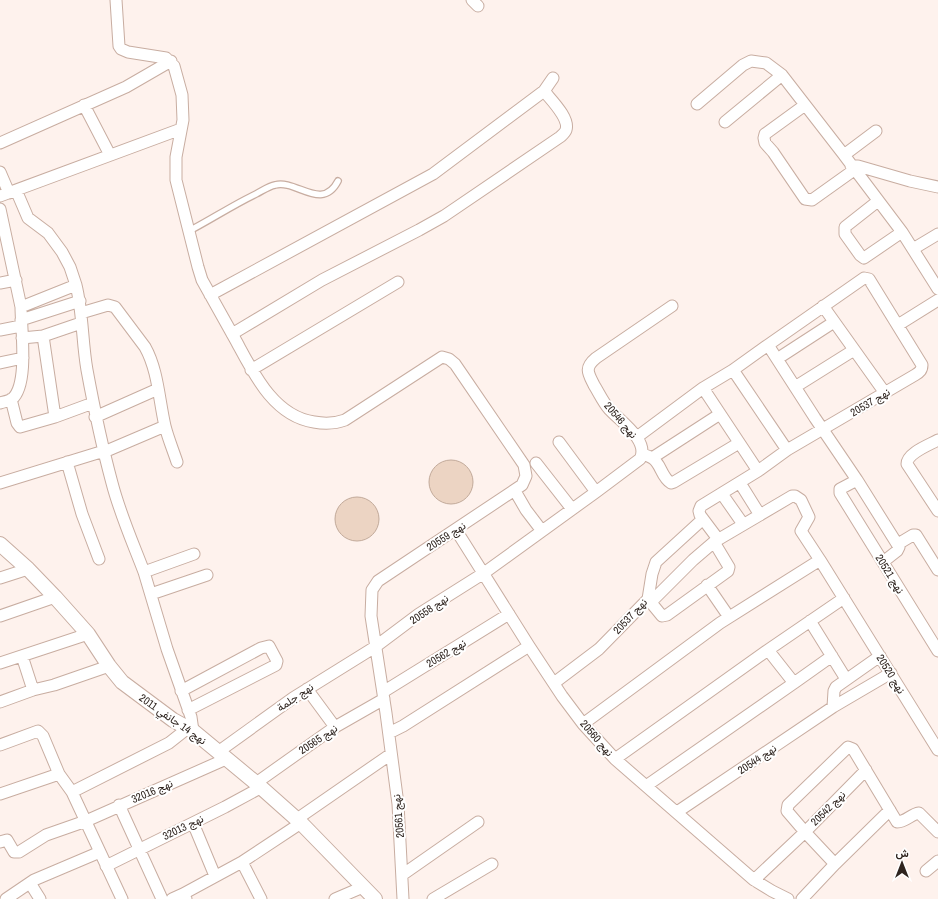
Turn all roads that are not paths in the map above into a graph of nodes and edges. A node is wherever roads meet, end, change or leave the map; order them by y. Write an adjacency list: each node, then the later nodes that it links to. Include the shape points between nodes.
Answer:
1 (116, 0): 2 (street, via 121,49)
2 (171, 61): 7 (street, via 126,87); 10 (street, via 182,95)
3 (782, 75): 6 (street, via 766,63 751,61); 8 (street); 9 (street)
4 (553, 78): 5 (street)
5 (544, 92): 31 (street, via 433,174); 42 (street, via 565,117 567,128 560,137 444,216 322,280)
6 (696, 104)
7 (84, 105): 12 (street); 13 (street)
8 (805, 105): 14 (street); 15 (street, via 765,134 764,138 805,199 812,200)
9 (726, 122)
10 (181, 129): 13 (street); 22 (street, via 176,157 176,180)
11 (876, 131): 14 (street)
12 (0, 143)
13 (110, 155): 19 (street)
14 (844, 155): 15 (street)
15 (852, 168): 18 (street); 20 (street)
16 (0, 172): 19 (street)
17 (338, 181): 22 (lane, via 335,187 321,194 305,192 287,185 275,185)
18 (938, 187)
19 (8, 193): 29 (street, via 28,218 48,233 62,252)
20 (878, 201): 23 (street); 23 (street, via 845,227 845,234 860,255 864,258)
21 (0, 209): 26 (street)
22 (189, 231): 31 (street, via 202,280)
23 (902, 232): 25 (street)
24 (938, 234): 25 (street)
25 (913, 249): 30 (street)
26 (16, 280): 28 (street); 36 (street)
27 (398, 282): 49 (street)
28 (0, 283)
29 (76, 285): 33 (street); 36 (street)
30 (938, 289)
31 (210, 295): 42 (street)
32 (938, 300): 39 (street)
33 (80, 301): 37 (street); 40 (street)
34 (672, 306): 63 (street, نهج 20546, via 596,358 588,368 589,375 604,403)
35 (823, 306): 38 (street); 39 (street, via 866,278 870,279); 44 (street)
36 (21, 307): 40 (street)
37 (81, 318): 43 (street); 53 (street, via 108,305 117,309 147,350); 57 (street)
38 (834, 322): 45 (street); 47 (street)
39 (898, 325): 54 (street, نهج 20537, via 922,365 921,371)
40 (21, 328): 41 (street); 43 (street); 46 (street)
41 (0, 330)
42 (232, 334): 49 (street)
43 (42, 336): 59 (street)
44 (768, 345): 47 (street); 50 (street)
45 (854, 350): 51 (street); 54 (street)
46 (23, 358): 48 (street); 55 (street, via 20,383)
47 (777, 360): 51 (street)
48 (0, 363)
49 (252, 370): 77 (street, via 271,398 284,409 306,421 324,424 345,420 435,360 442,357 449,359 455,364 524,465 526,476)
50 (733, 370): 52 (street); 67 (street)
51 (795, 387): 62 (street)
52 (703, 388): 58 (street); 63 (street)
53 (158, 389): 60 (street); 61 (street)
54 (885, 393): 62 (street, نهج 20537)
55 (11, 399): 56 (street); 59 (street, via 20,427)
56 (0, 403)
57 (93, 404): 59 (street); 60 (street)
58 (720, 414): 66 (street); 69 (street)
59 (56, 417)
60 (95, 417): 68 (street)
61 (165, 426): 68 (street); 71 (street)
62 (824, 430): 67 (street, نهج 20537); 74 (street)
63 (637, 437): 69 (street, نهج 20546)
64 (938, 440): 81 (street, via 909,456 907,464)
65 (559, 442): 78 (street)
66 (739, 443): 69 (street, نهج 20546, via 671,482); 73 (street)
67 (787, 450): 73 (street, نهج 20537)
68 (104, 452): 70 (street); 96 (street, via 112,484)
69 (647, 456): 78 (street)
70 (67, 462): 76 (street); 91 (street, via 82,514)
71 (176, 462)
72 (536, 463): 80 (street)
73 (760, 469): 75 (street, نهج 20537)
74 (857, 480): 89 (street); 93 (street, نهج 20521, via 840,489 841,497)
75 (740, 482): 79 (street, نهج 20537); 82 (street)
76 (0, 483)
77 (518, 488): 85 (street, نهج 20559); 86 (street, via 526,510)
78 (596, 492): 80 (street)
79 (722, 494): 83 (street, نهج 20537, via 702,506 700,513); 84 (street)
80 (572, 509): 86 (street)
81 (938, 511)
82 (760, 515): 84 (street); 92 (street, نهج 20520, via 792,496 799,498 809,517 801,531)
83 (703, 519): 87 (street); 105 (street, نهج 20537, via 656,562 652,574)
84 (743, 524): 87 (street)
85 (456, 530): 97 (street, نهج 20560); 101 (street, نهج 20559, via 378,581)
86 (542, 531): 97 (street)
87 (716, 541): 100 (street, via 729,567); 105 (street)
88 (0, 544): 94 (street, نهج 14 جانفي 2011)
89 (898, 544): 93 (street, via 899,550); 95 (street, via 916,535)
90 (194, 554): 96 (street)
91 (99, 559)
92 (820, 560): 104 (street, نهج 20520); 108 (street)
93 (883, 562): 114 (street, نهج 20521)
94 (28, 569): 99 (street); 103 (street, نهج 14 جانفي 2011)
95 (938, 570)
96 (144, 572): 102 (street)
97 (484, 574): 106 (street, نهج 20560); 111 (street, نهج 20558, via 419,614)
98 (208, 575): 102 (street)
99 (0, 578)
100 (708, 585): 105 (street, via 666,616 662,616); 108 (street)
101 (372, 590): 111 (street, نهج 20561, via 371,616)
102 (151, 594): 126 (street)
103 (55, 597): 107 (street); 110 (street, نهج 14 جانفي 2011)
104 (844, 598): 109 (street); 117 (street, نهج 20520)
105 (650, 600): 122 (street, نهج 20537, via 599,649)
106 (509, 614): 112 (street, نهج 20560); 127 (street, نهج 20562)
107 (0, 616)
108 (729, 617): 131 (street)
109 (810, 622): 113 (street); 116 (street)
110 (88, 634): 115 (street); 119 (street, نهج 14 جانفي 2011)
111 (376, 647): 124 (street, نهج جلمة); 127 (street, نهج 20561)
112 (526, 648): 122 (street, نهج 20560); 134 (street)
113 (768, 650): 123 (street); 139 (street)
114 (938, 651)
115 (22, 656): 118 (street); 125 (street)
116 (832, 656): 121 (street); 123 (street)
117 (880, 656): 120 (street, نهج 20520); 121 (street)
118 (0, 663)
119 (109, 666): 125 (street); 133 (street, نهج 14 جانفي 2011, via 133,691)
120 (891, 673): 129 (street, نهج 20544); 136 (street, نهج 20520)
121 (846, 679): 129 (street, via 835,688)
122 (554, 683): 131 (street, نهج 20560)
123 (794, 683): 143 (street)
124 (307, 689): 132 (street); 138 (street, نهج جلمة)
125 (33, 690): 128 (street)
126 (181, 691): 130 (street); 130 (street, via 261,648 269,646 277,661 276,665)
127 (383, 696): 132 (street, نهج 20565); 134 (street, نهج 20561)
128 (0, 702)
129 (833, 705): 148 (street, نهج 20544)
130 (188, 710): 133 (street, via 193,723)
131 (583, 724): 139 (street, نهج 20560)
132 (335, 728): 142 (street, نهج 20565)
133 (190, 730): 138 (street, نهج 14 جانفي 2011); 144 (street)
134 (389, 733): 137 (street, نهج 20561)
135 (0, 744): 141 (street, via 38,731 43,736)
136 (938, 750)
137 (391, 754): 150 (street); 164 (street, نهج 20561, via 400,825)
138 (221, 758): 142 (street, نهج 14 جانفي 2011); 146 (street, نهج 32016)
139 (615, 759): 143 (street, نهج 20560)
140 (866, 770): 147 (street); 153 (street, نهج 20542); 153 (street, via 853,749 848,747 788,805 787,811)
141 (59, 774): 144 (street); 145 (street)
142 (258, 786): 150 (street, نهج 14 جانفي 2011); 152 (street, نهج 32013)
143 (646, 786): 148 (street, نهج 20560)
144 (74, 791): 149 (street)
145 (0, 794)
146 (119, 805): 149 (street, نهج 32016); 156 (street)
147 (890, 810): 154 (street, via 897,822 919,813); 161 (street)
148 (677, 812): 166 (street, نهج 20560)
149 (86, 821): 155 (street, نهج 32016, via 46,835 16,853 7,840); 157 (street)
150 (299, 821): 159 (street); 168 (street, نهج 14 جانفي 2011)
151 (478, 822): 164 (street)
152 (193, 823): 156 (street, نهج 32013); 165 (street)
153 (805, 832): 161 (street, نهج 20542); 166 (street)
154 (938, 832)
155 (0, 842)
156 (139, 849): 162 (street, نهج 32013); 173 (street)
157 (100, 852): 162 (street); 167 (street)
158 (938, 861): 163 (street)
159 (242, 862): 165 (street); 175 (street)
160 (492, 864): 179 (street)
161 (835, 864): 181 (street)
162 (106, 866): 172 (street)
163 (926, 871)
164 (402, 875): 178 (street, نهج 20561)
165 (215, 876): 169 (street)
166 (754, 880): 180 (street, نهج 20560)
167 (30, 883): 170 (street); 171 (street)
168 (363, 887): 176 (street); 177 (street, نهج 14 جانفي 2011)
169 (185, 896): 174 (street)
170 (6, 899)
171 (40, 899)
172 (122, 899)
173 (162, 899)
174 (172, 899)
175 (261, 899)
176 (335, 899)
177 (375, 899)
178 (403, 899)
179 (433, 899)
180 (788, 899)
181 (802, 899)

